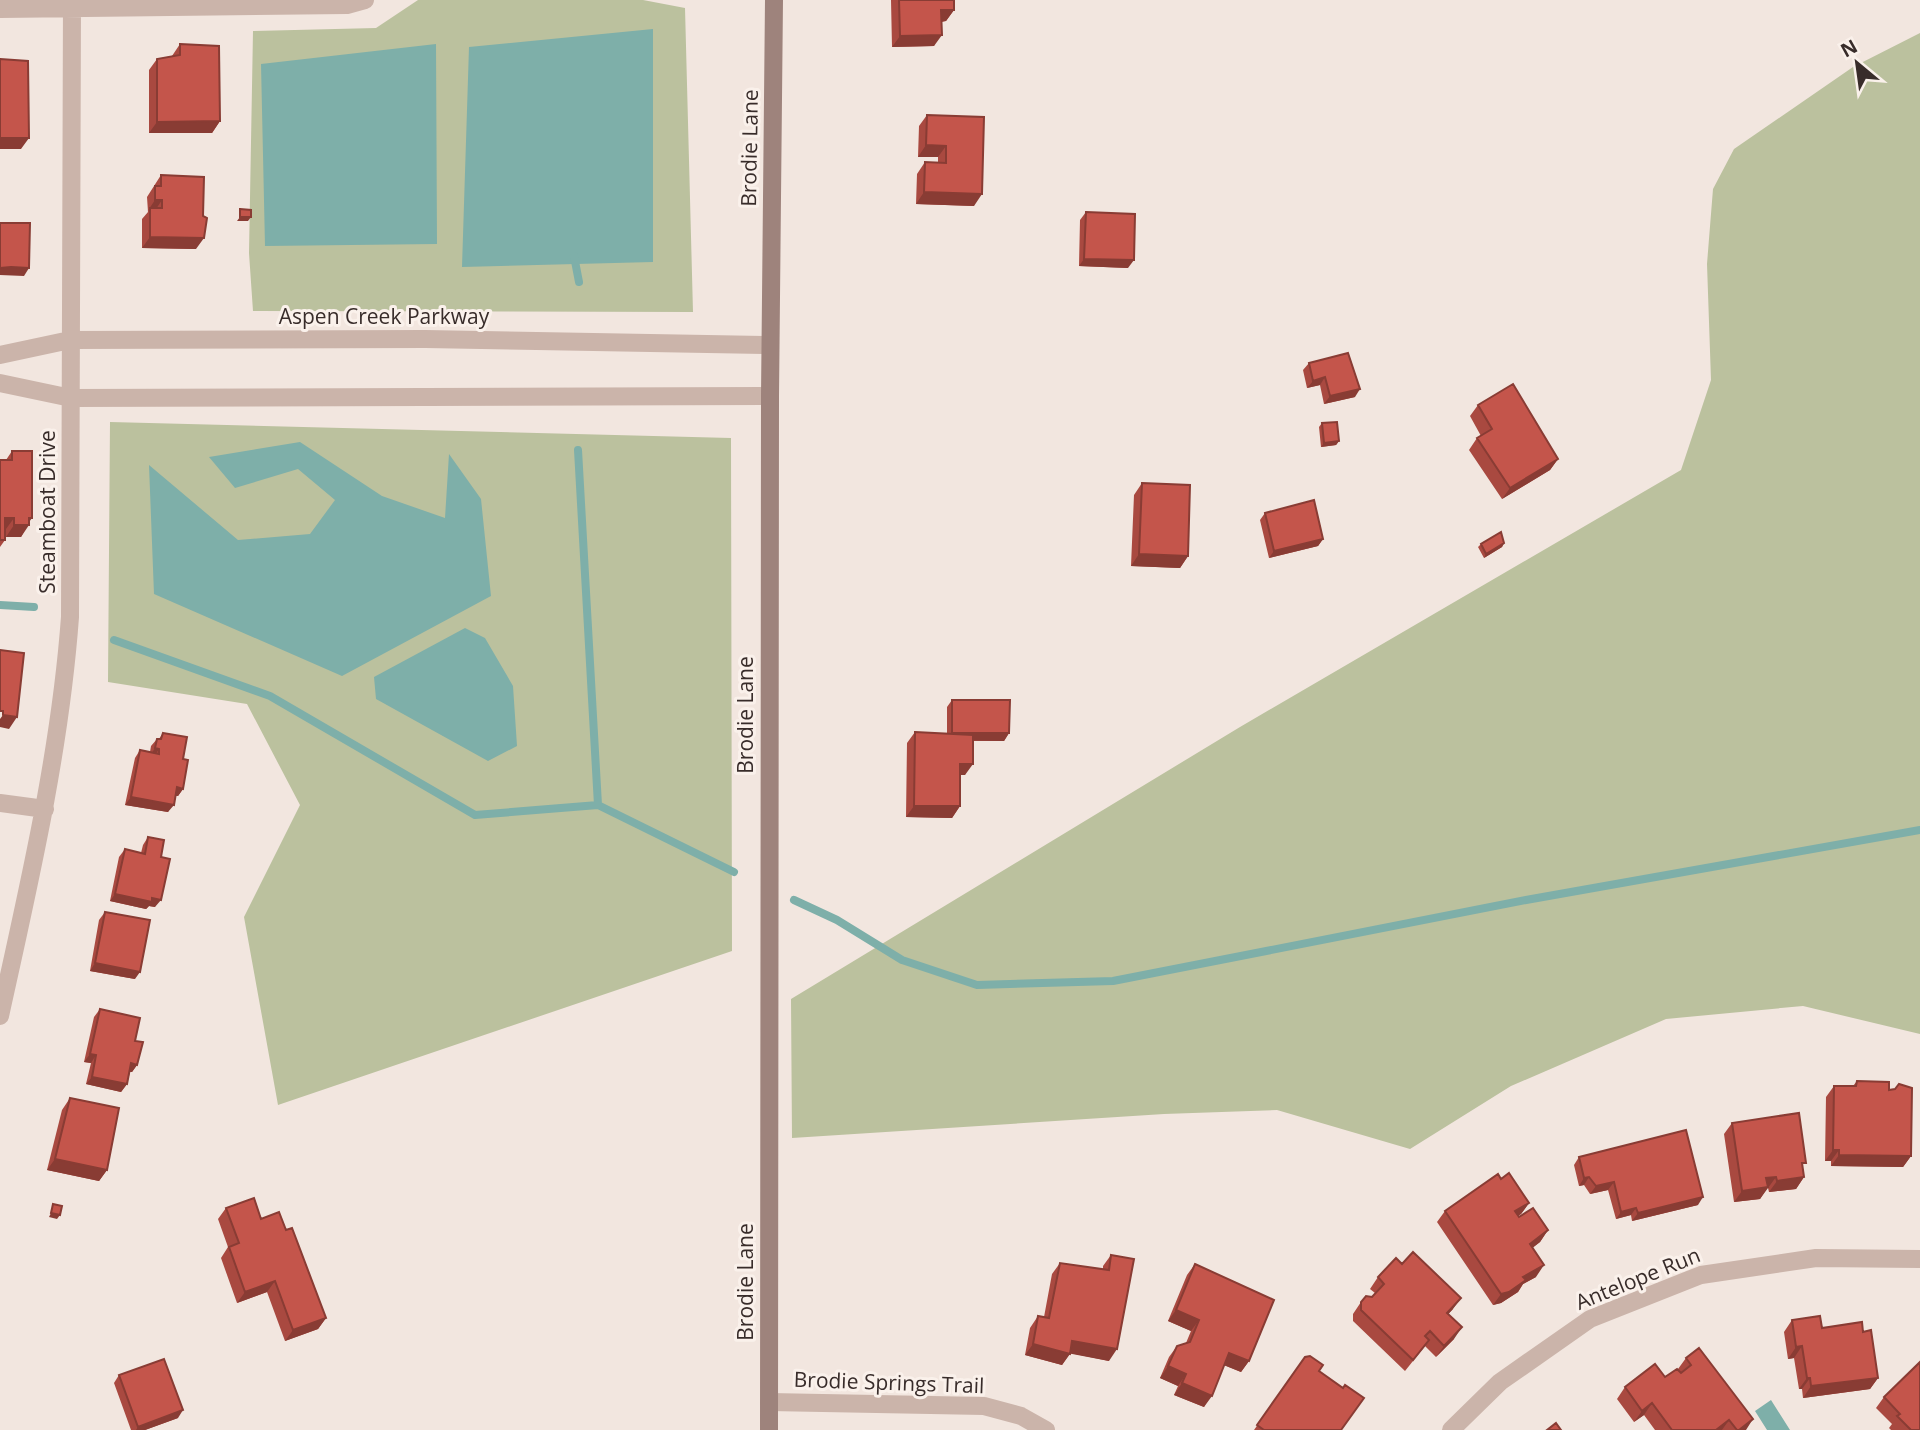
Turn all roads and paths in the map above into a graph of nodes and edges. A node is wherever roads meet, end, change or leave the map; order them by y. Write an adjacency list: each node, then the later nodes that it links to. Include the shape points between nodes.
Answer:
1 (365, 0): 3 (street, via 347,5)
2 (774, 0): 6 (main road, Brodie Lane)
3 (72, 5): 4 (street); 5 (street, Steamboat Drive)
4 (0, 9)
5 (70, 340): 6 (street, Aspen Creek Parkway, via 425,339); 7 (street, Aspen Creek Parkway); 10 (street, Steamboat Drive)
6 (770, 345): 9 (main road, Brodie Lane)
7 (0, 355)
8 (0, 383): 10 (street)
9 (770, 396): 10 (street); 15 (main road, Brodie Lane)
10 (71, 398): 12 (street, Steamboat Drive, via 71,617 64,699)
11 (0, 803): 12 (street)
12 (45, 809): 13 (street, Steamboat Drive)
13 (0, 1016)
14 (1920, 1259): 18 (street, Antelope Run, via 1816,1258 1701,1275 1590,1319 1500,1382)
15 (769, 1402): 16 (main road, Brodie Lane); 17 (street, Brodie Springs Trail, via 985,1406 1021,1416)
16 (769, 1430)
17 (1046, 1430)
18 (1451, 1430)

